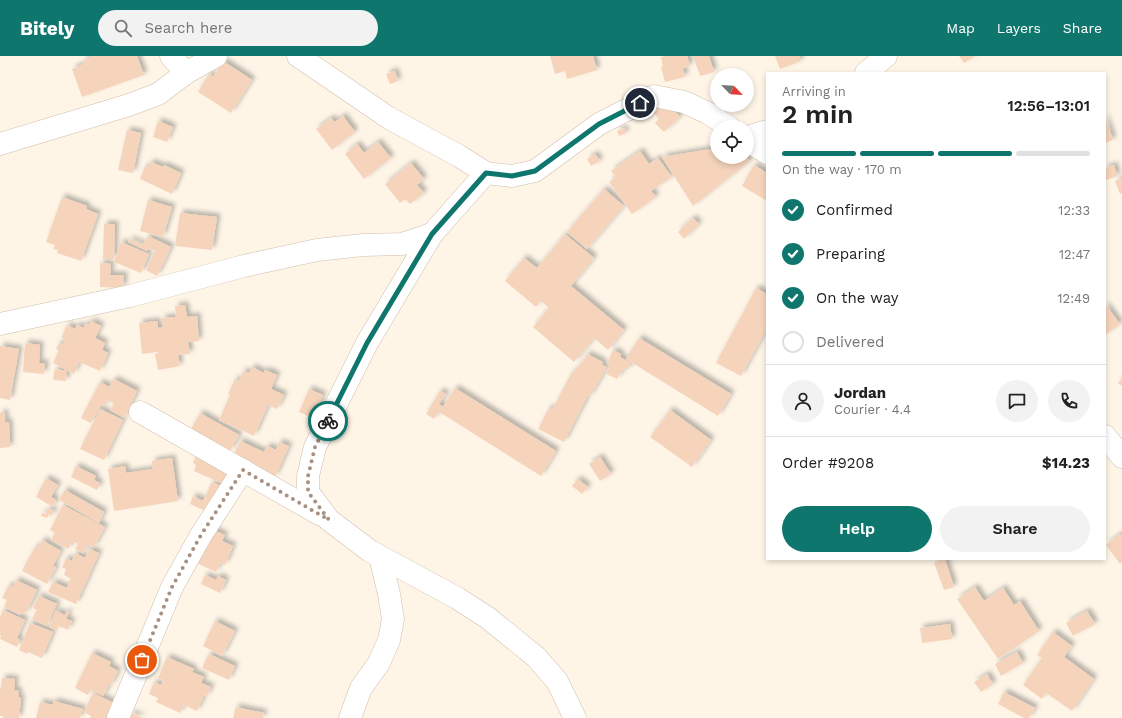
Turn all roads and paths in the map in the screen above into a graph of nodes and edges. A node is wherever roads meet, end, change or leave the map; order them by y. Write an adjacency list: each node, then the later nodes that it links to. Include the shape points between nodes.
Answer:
1 (171, 56): 6 (street)
2 (216, 56): 6 (street)
3 (298, 56): 13 (street, via 389,118)
4 (886, 56): 5 (street)
5 (867, 72)
6 (186, 73): 10 (street, via 158,94)
7 (718, 120): 13 (street, via 684,102 654,96 599,124 535,171 512,176)
8 (766, 130): 9 (street)
9 (754, 136)
10 (0, 144)
11 (754, 144): 12 (street)
12 (766, 152)
13 (486, 173): 14 (street)
14 (432, 234): 15 (street, via 402,244 363,245 310,252 244,266 130,296); 20 (street, via 367,343 315,447 308,476 308,492)
15 (0, 324)
16 (140, 412): 19 (street)
17 (1106, 437): 18 (street)
18 (1122, 457)
19 (243, 470): 20 (street); 22 (street, via 201,535 172,587)
20 (329, 520): 21 (street)
21 (380, 557): 23 (street, via 390,594 393,619 389,640 379,663 361,688); 24 (street, via 457,598 488,618 536,657 557,681)
22 (118, 718)
23 (350, 718)
24 (576, 718)

